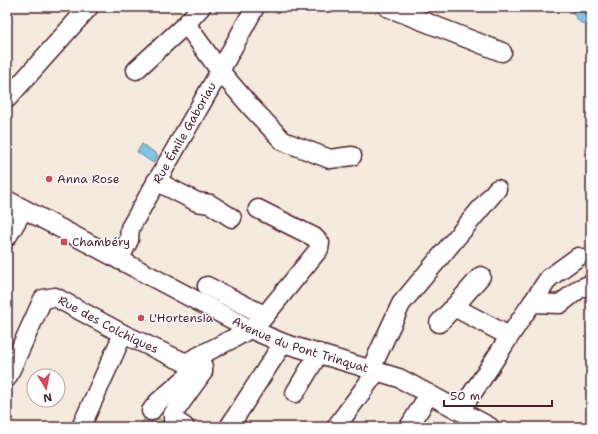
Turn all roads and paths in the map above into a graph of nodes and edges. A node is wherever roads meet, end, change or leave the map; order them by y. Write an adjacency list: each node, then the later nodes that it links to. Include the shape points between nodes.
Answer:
1 (89, 7): 9 (street)
2 (201, 7): 5 (street)
3 (255, 7): 8 (street, Rue Émile Gaboriau)
4 (387, 7): 6 (street)
5 (186, 24): 7 (street); 8 (street)
6 (502, 52)
7 (136, 70)
8 (220, 71): 10 (street, via 283,141 330,159); 11 (street, Rue Émile Gaboriau)
9 (7, 99)
10 (352, 156)
11 (156, 181): 16 (street, via 197,202 210,204); 19 (street, Rue Émile Gaboriau, via 130,228 129,240)
12 (496, 189): 33 (street, via 401,304)
13 (7, 200): 14 (street, Avenue du Pont Trinquat)
14 (24, 209): 17 (street); 19 (street, Avenue du Pont Trinquat)
15 (258, 209): 25 (street, Rue des Colchiques, via 314,237 320,243 319,249)
16 (232, 218)
17 (7, 237)
18 (578, 257): 23 (street, via 549,278)
19 (119, 260): 27 (street, Avenue du Pont Trinquat)
20 (481, 276): 24 (street)
21 (591, 284): 23 (street, via 579,288 560,304)
22 (207, 286): 25 (street)
23 (532, 303): 29 (street)
24 (454, 307): 26 (street); 29 (street)
25 (264, 315): 27 (street, Rue des Colchiques, via 258,324)
26 (439, 323)
27 (250, 329): 30 (street, Avenue du Pont Trinquat); 32 (street, Rue des Colchiques)
28 (123, 334): 32 (street, Rue des Colchiques, via 184,362); 34 (street, Rue des Colchiques, via 55,297 43,299); 39 (street)
29 (509, 336): 37 (street)
30 (283, 343): 31 (street, Avenue du Pont Trinquat); 41 (street)
31 (318, 353): 33 (street, Avenue du Pont Trinquat); 35 (street)
32 (199, 357): 38 (street, via 187,377); 40 (street, via 203,372 173,414 173,419)
33 (374, 370): 36 (street, Avenue du Pont Trinquat, via 399,378); 42 (street); 43 (street, via 367,391)
34 (7, 378)
35 (295, 393)
36 (429, 394): 37 (street, Avenue du Pont Trinquat); 44 (street)
37 (460, 410): 45 (street, Avenue du Pont Trinquat)
38 (151, 411)
39 (81, 427)
40 (185, 427)
41 (229, 427)
42 (336, 427)
43 (342, 427)
44 (409, 427)
45 (490, 427)

